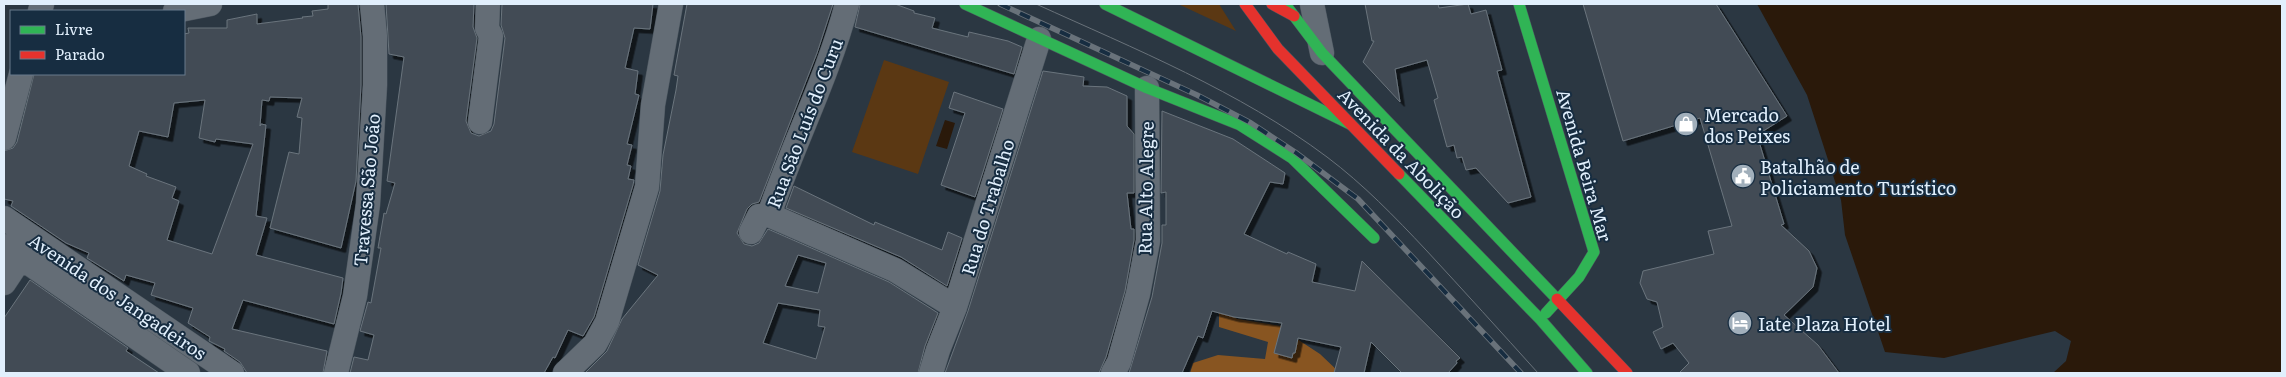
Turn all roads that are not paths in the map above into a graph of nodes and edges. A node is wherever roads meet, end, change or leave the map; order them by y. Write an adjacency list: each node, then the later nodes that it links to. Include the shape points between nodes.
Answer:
1 (210, 4): 12 (street)
2 (372, 4): 33 (street, Travessa São João, via 375,85 368,204 355,296)
3 (488, 4): 18 (street, via 487,28 491,36)
4 (671, 4): 34 (street, via 653,105 647,187 607,322 595,344)
5 (847, 4): 21 (street, Rua São Luís do Curu, via 825,73)
6 (965, 4): 14 (main road)
7 (1105, 4): 19 (main road)
8 (1245, 4): 19 (main road, Avenida da Abolição, via 1278,49)
9 (1272, 4): 13 (main road)
10 (1285, 4): 13 (main road)
11 (1519, 4): 27 (main road, Avenida Beira Mar, via 1594,252 1579,278)
12 (180, 10)
13 (1303, 10): 15 (street)
14 (1039, 39): 17 (main road); 28 (street, Rua do Trabalho)
15 (1322, 52): 27 (main road, Avenida da Abolição)
16 (21, 75): 20 (street)
17 (1147, 88): 24 (main road, via 1240,125 1292,158); 36 (street, Rua Alto Alegre, via 1148,241 1138,294)
18 (480, 122)
19 (1350, 124): 29 (main road, Avenida da Abolição)
20 (4, 138)
21 (769, 215): 23 (street, Rua São Luís do Curu, via 759,216); 28 (street, via 895,270)
22 (4, 218): 25 (street, Avenida dos Jangadeiros)
23 (750, 232)
24 (1374, 238)
25 (20, 247): 26 (street); 30 (street, Avenida dos Jangadeiros); 31 (street, Avenida dos Jangadeiros)
26 (4, 283)
27 (1559, 301): 29 (main road, Avenida Beira Mar); 38 (main road, Avenida da Abolição)
28 (955, 307): 35 (street, Rua do Trabalho)
29 (1540, 320): 37 (main road, Avenida da Abolição)
30 (204, 365): 32 (street, Avenida dos Jangadeiros)
31 (188, 373)
32 (232, 373)
33 (336, 373)
34 (566, 373)
35 (931, 373)
36 (1113, 373)
37 (1587, 373)
38 (1627, 373)

